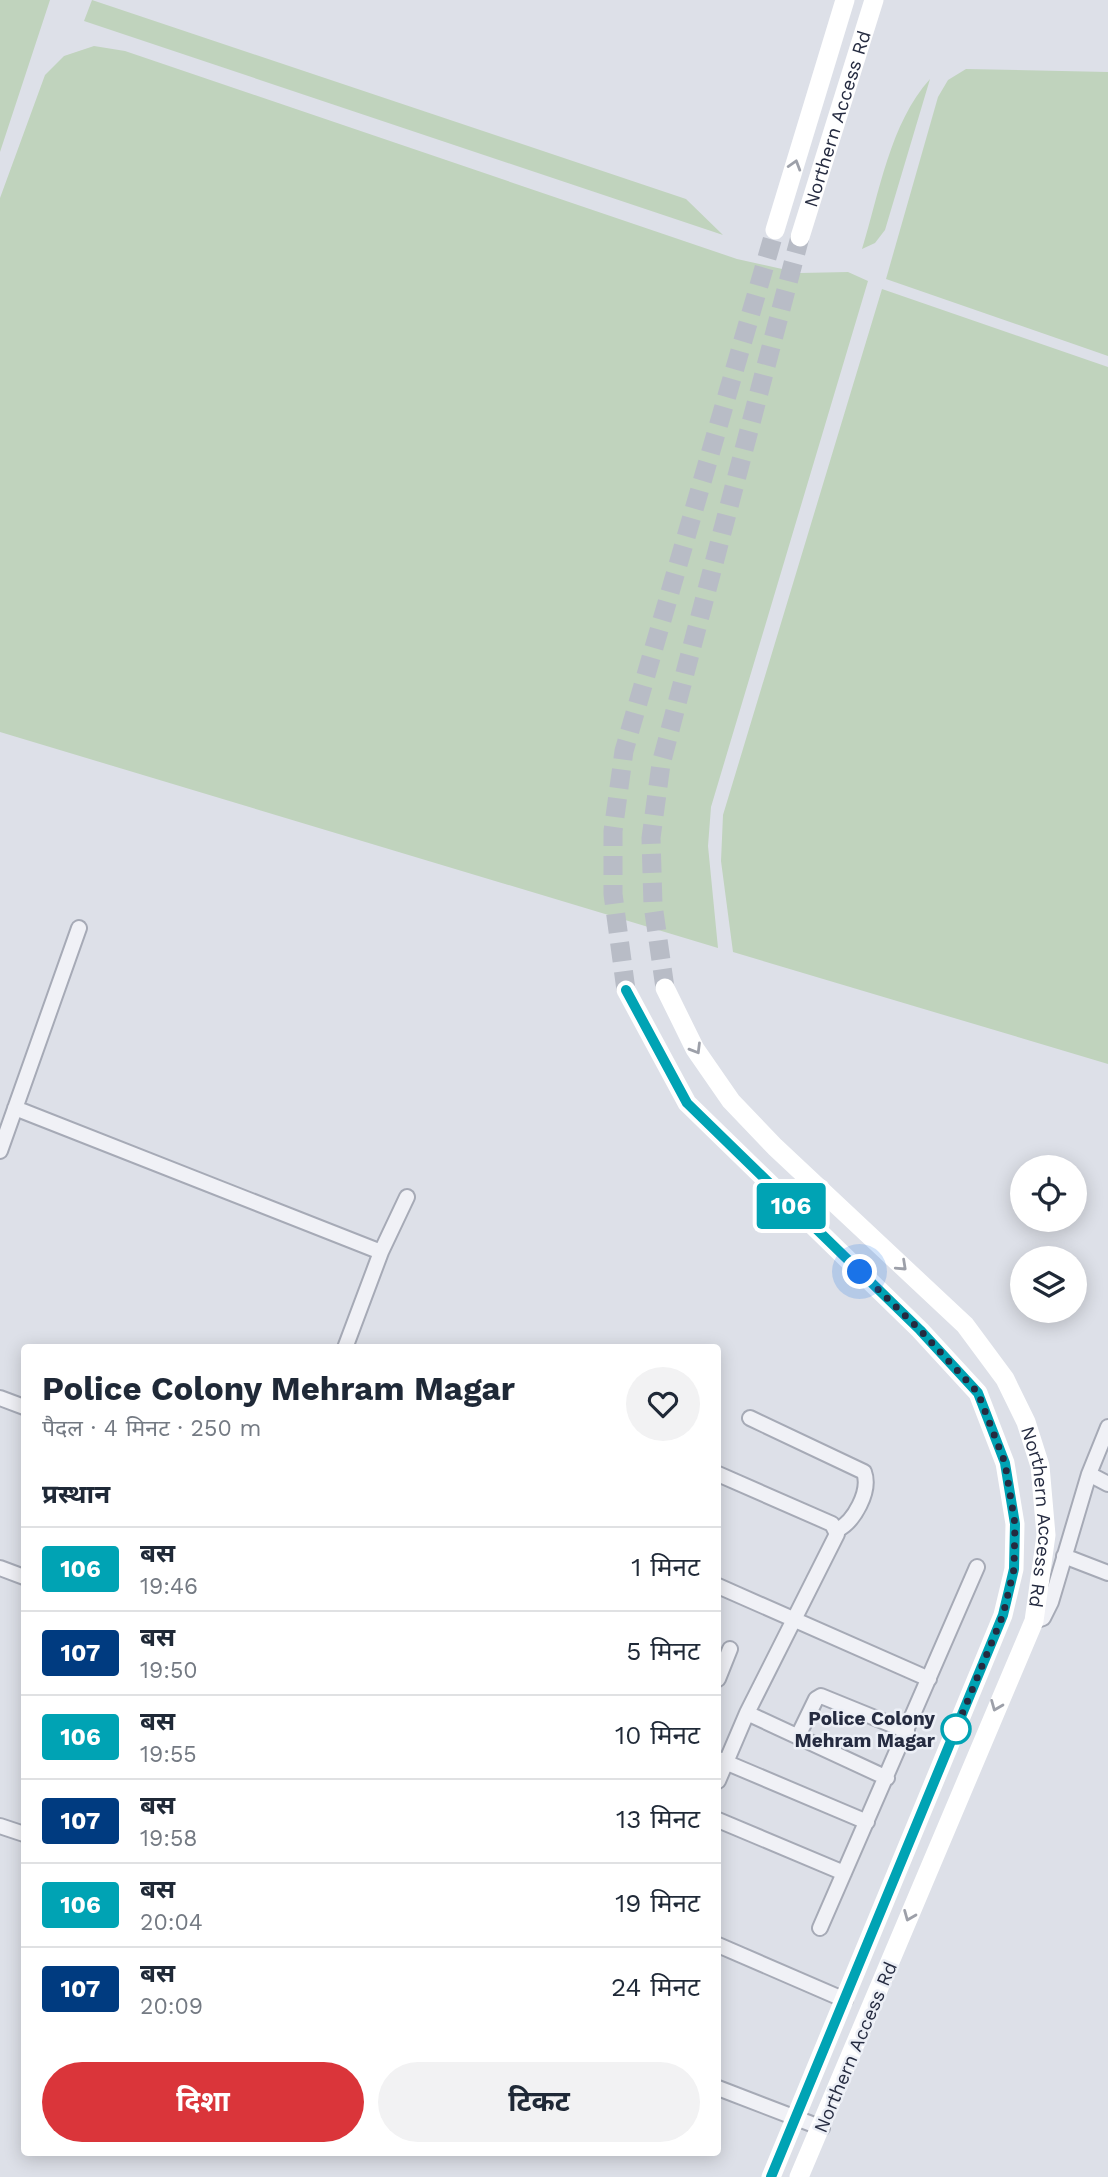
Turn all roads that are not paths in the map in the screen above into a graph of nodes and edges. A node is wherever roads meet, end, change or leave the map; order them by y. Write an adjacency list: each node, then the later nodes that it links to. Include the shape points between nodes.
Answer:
1 (845, 0): 3 (main road, Northern Access Rd, one-way to 1)
2 (874, 0): 4 (main road, Northern Access Rd)
3 (775, 230)
4 (800, 237)
5 (79, 928): 8 (street)
6 (665, 988): 28 (main road, Northern Access Rd, one-way to 28, via 695,1049 731,1101 965,1325 1005,1379 1040,1466 1046,1535)
7 (626, 990): 29 (main road, Northern Access Rd, via 687,1103 920,1330 978,1393 1005,1463 1015,1524 1014,1569)
8 (15, 1108): 9 (street); 11 (street)
9 (0, 1152)
10 (407, 1197): 11 (street)
11 (381, 1252): 12 (street)
12 (346, 1344)
13 (0, 1398): 14 (street)
14 (21, 1407)
15 (750, 1418): 20 (street, via 864,1472 866,1485 852,1520)
16 (1108, 1427): 17 (street)
17 (1089, 1474): 19 (street); 21 (street)
18 (721, 1475): 20 (street)
19 (1108, 1484)
20 (837, 1530): 27 (street)
21 (1064, 1556): 24 (street); 28 (street, via 1047,1613)
22 (977, 1567): 33 (street)
23 (0, 1568): 25 (street)
24 (1108, 1573)
25 (21, 1576)
26 (721, 1587): 27 (street)
27 (793, 1619): 33 (street); 34 (street)
28 (1034, 1621): 31 (main road, Northern Access Rd)
29 (989, 1648): 31 (main road); 46 (main road, Northern Access Rd)
30 (730, 1649): 32 (street)
31 (1016, 1658): 49 (main road, Northern Access Rd, one-way to 49)
32 (721, 1672)
33 (929, 1679): 35 (street)
34 (747, 1713): 36 (street); 37 (street)
35 (907, 1731): 36 (street, via 821,1696); 38 (street)
36 (798, 1736): 38 (street)
37 (721, 1761): 40 (street)
38 (887, 1778): 40 (street)
39 (721, 1821): 43 (street)
40 (867, 1822): 43 (street)
41 (0, 1826): 42 (street)
42 (21, 1834)
43 (844, 1874): 44 (street)
44 (820, 1928)
45 (721, 1946): 46 (street)
46 (845, 2000): 48 (main road, Northern Access Rd)
47 (721, 2089): 48 (street)
48 (796, 2118): 49 (street); 50 (main road, Northern Access Rd)
49 (822, 2128): 51 (main road, Northern Access Rd)
50 (771, 2177)
51 (799, 2177)

